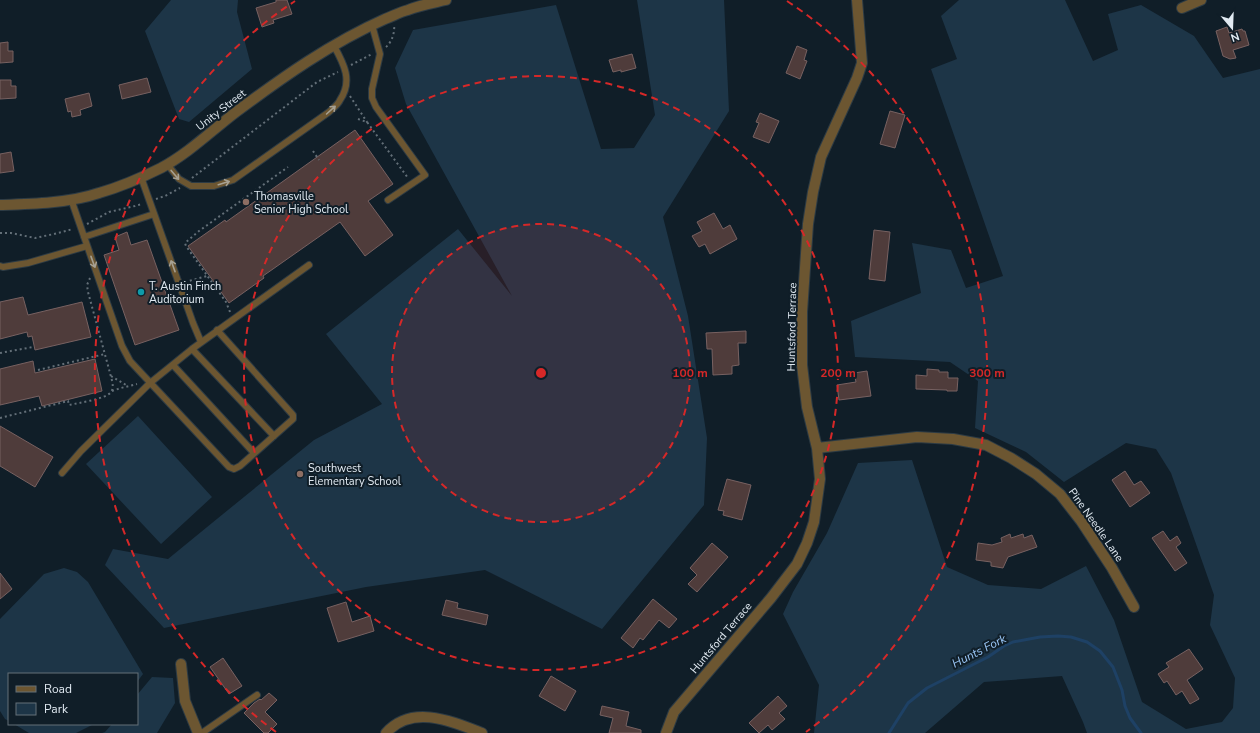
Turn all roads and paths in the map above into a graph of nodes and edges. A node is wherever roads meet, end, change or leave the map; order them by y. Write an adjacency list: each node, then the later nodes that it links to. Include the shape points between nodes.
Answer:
1 (446, 0): 5 (street, Unity Street, via 408,10)
2 (857, 0): 47 (street, Huntsford Terrace, via 862,63 821,157 808,224 802,312 802,365 807,407)
3 (1201, 0): 4 (street)
4 (1182, 8)
5 (372, 25): 6 (street, Unity Street); 19 (lane, via 380,54 372,98 425,175)
6 (334, 46): 7 (lane); 13 (street, Unity Street, via 280,80 190,150)
7 (345, 69): 8 (lane); 17 (path, via 317,82)
8 (346, 88): 10 (path); 17 (lane, one-way to 8, via 191,186 214,186 233,180 329,112 340,101)
9 (358, 120): 10 (path)
10 (368, 121): 16 (path)
11 (313, 151): 12 (path)
12 (319, 160)
13 (167, 164): 15 (street, Unity Street); 17 (lane, one-way to 17, via 179,180)
14 (288, 167): 30 (path, via 185,243)
15 (141, 177): 18 (street, Unity Street, via 98,194); 20 (lane)
16 (408, 178)
17 (186, 183): 20 (path, via 165,196)
18 (70, 199): 21 (street, Unity Street); 23 (lane)
19 (388, 200)
20 (149, 201): 22 (lane); 23 (path, via 109,212)
21 (0, 204)
22 (154, 214): 25 (lane); 31 (lane, one-way to 22)
23 (80, 227): 24 (path, via 35,238); 25 (lane)
24 (0, 233)
25 (84, 237): 26 (lane)
26 (87, 246): 28 (lane, via 28,263); 29 (lane, one-way to 29)
27 (309, 265): 32 (lane)
28 (0, 266)
29 (96, 271): 38 (path, via 87,284); 42 (lane, via 122,346 130,361)
30 (207, 276): 31 (path); 32 (path, via 226,302)
31 (179, 283): 34 (lane)
32 (233, 319): 33 (lane)
33 (217, 330): 34 (lane); 46 (lane, via 293,415 293,419)
34 (201, 342): 36 (lane)
35 (33, 347): 37 (path)
36 (192, 349): 39 (lane); 46 (lane)
37 (0, 353)
38 (105, 354): 40 (path); 41 (path)
39 (173, 364): 42 (lane); 48 (lane)
40 (38, 370)
41 (110, 375): 43 (path); 44 (path)
42 (150, 383): 43 (path); 48 (lane, via 229,468 240,466); 49 (lane)
43 (127, 386): 44 (path)
44 (112, 391): 45 (path, via 106,396 69,405 68,401)
45 (0, 418)
46 (274, 436): 48 (lane)
47 (817, 448): 50 (street, Pine Needle Lane, via 917,437 953,439 986,445 1036,474 1060,494 1112,568); 57 (street, Huntsford Terrace, via 820,479 814,522 797,564 674,712)
48 (254, 453)
49 (62, 473)
50 (1134, 607)
51 (181, 664): 53 (street, via 185,701)
52 (257, 695): 54 (lane)
53 (198, 733)
54 (202, 733)
55 (386, 733): 56 (street, via 392,726 407,718 425,717 446,720)
56 (482, 733)
57 (666, 733)

